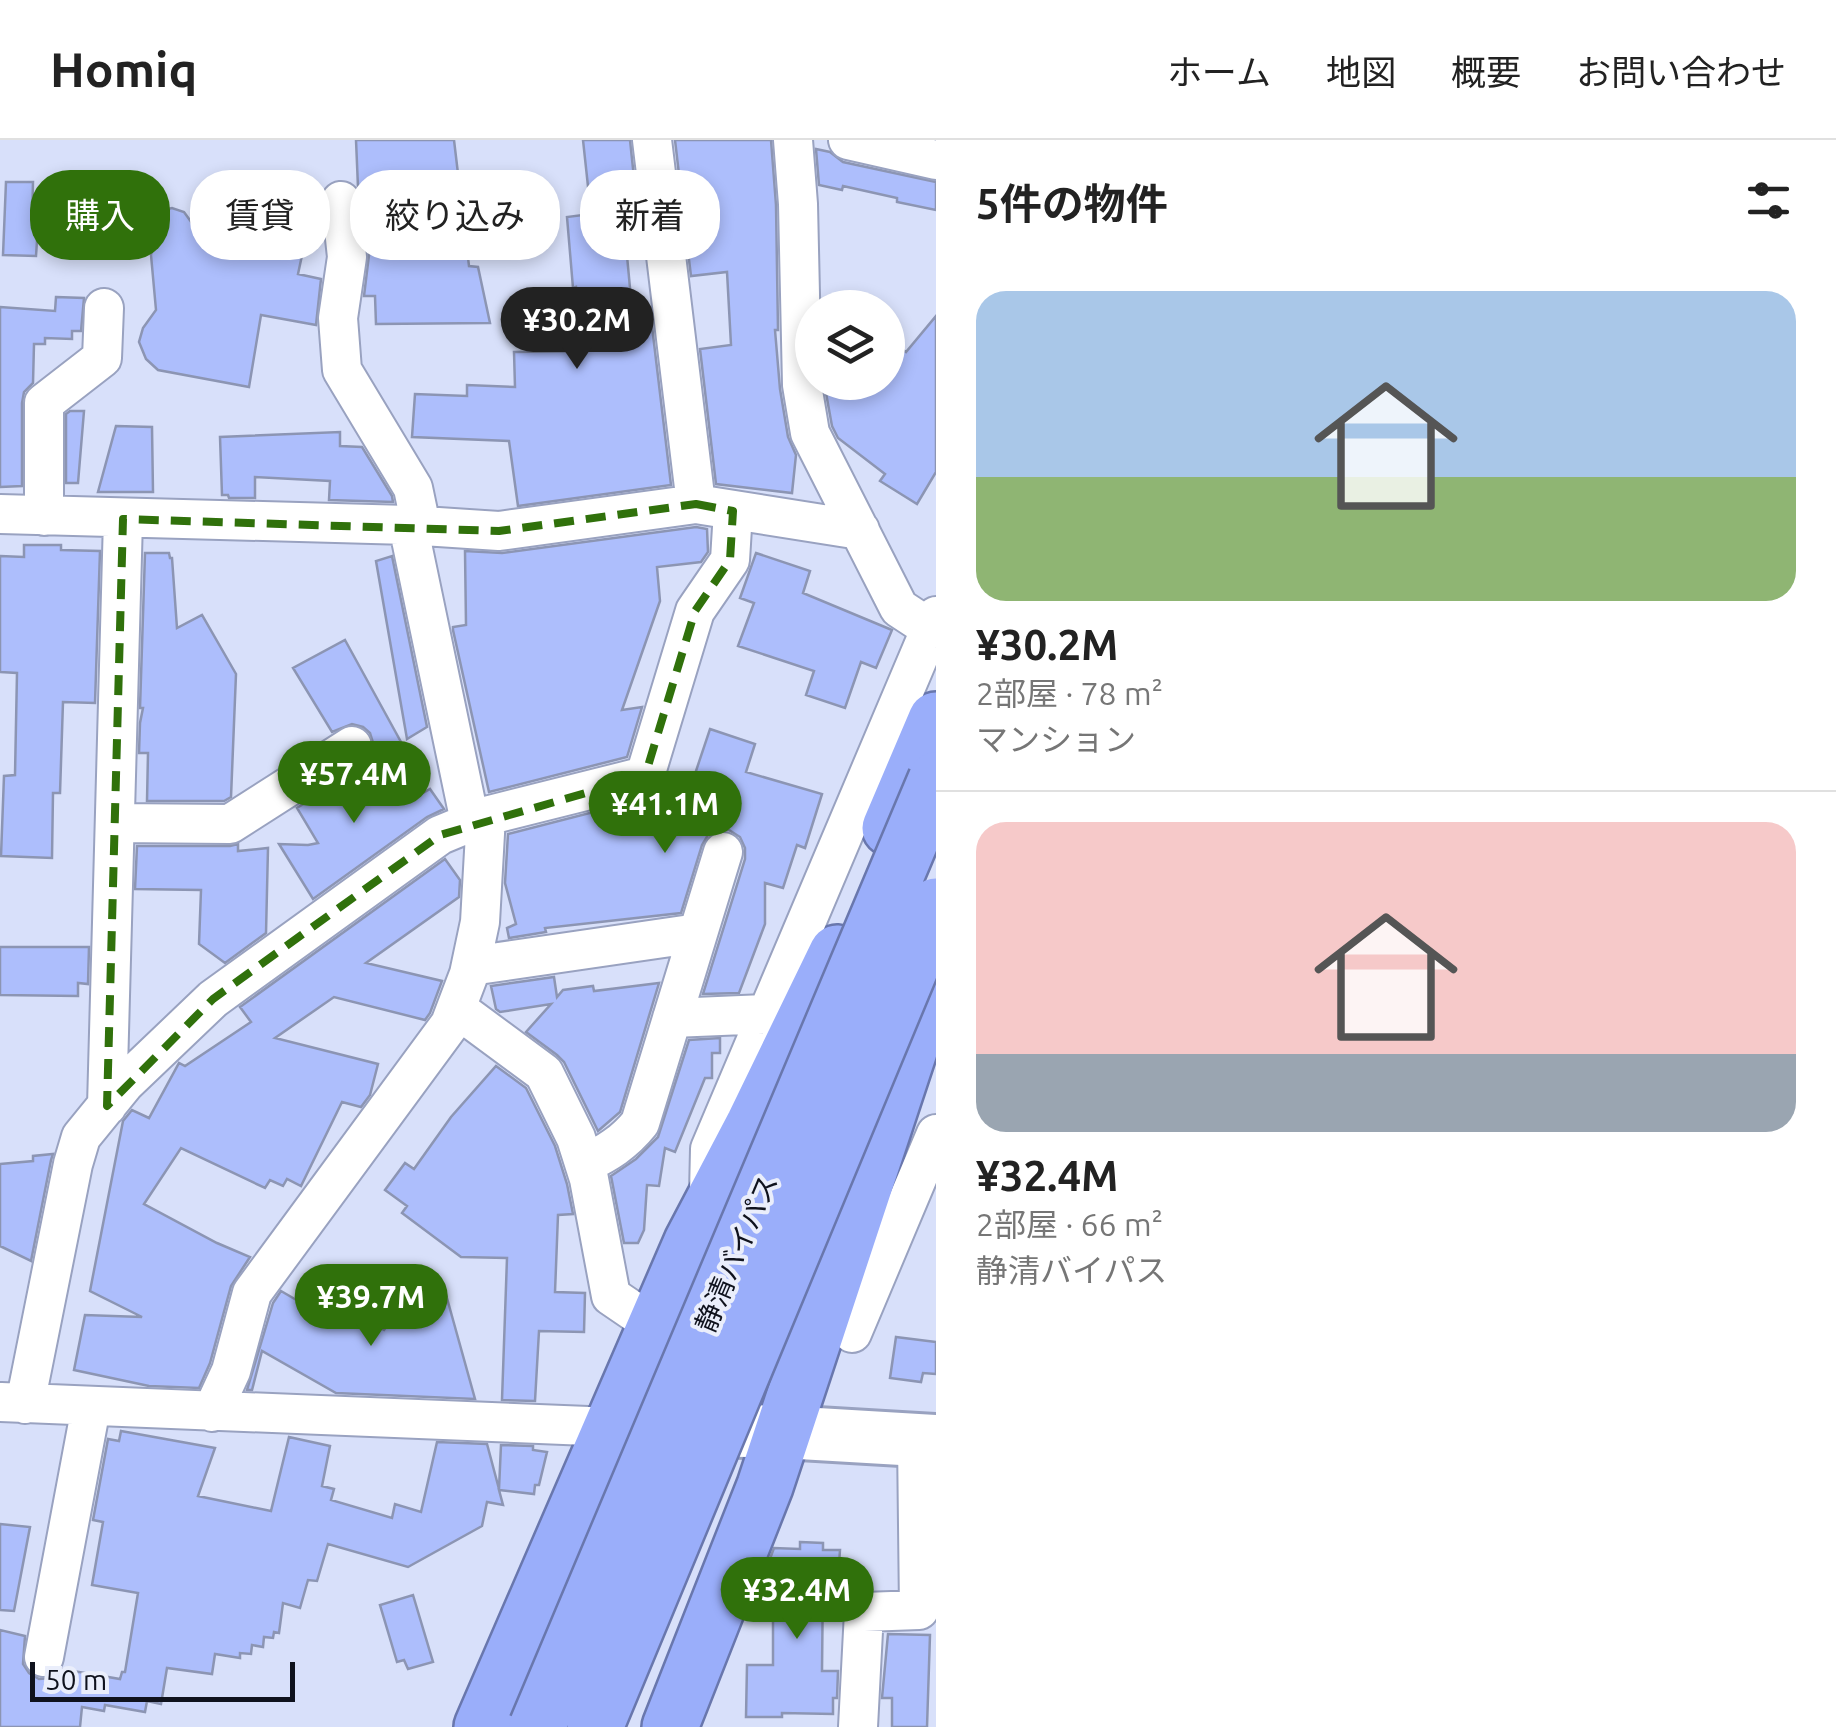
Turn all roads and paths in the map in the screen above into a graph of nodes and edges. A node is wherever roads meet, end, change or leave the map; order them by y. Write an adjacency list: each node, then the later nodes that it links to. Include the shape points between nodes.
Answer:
1 (652, 140): 7 (street)
2 (793, 140): 13 (street, via 802,385 810,433)
3 (848, 140): 4 (street)
4 (936, 160)
5 (341, 200): 12 (street, via 342,370 413,488)
6 (104, 308): 10 (street, via 102,358 44,403)
7 (696, 504): 8 (street); 12 (street, via 499,530)
8 (734, 511): 13 (street); 18 (street, via 730,560 695,611 645,776)
9 (0, 514): 10 (street)
10 (44, 516): 11 (street)
11 (123, 518): 12 (street); 19 (street)
12 (414, 526): 18 (street)
13 (860, 530): 14 (street, via 899,608)
14 (933, 623): 26 (street)
15 (936, 720): 32 (highway, via 831,967)
16 (352, 746): 19 (street, via 230,824)
17 (936, 780): 44 (highway, 静清バイパス, bridge)
18 (478, 819): 23 (street, via 480,922); 29 (street, via 440,835 214,999)
19 (115, 823): 29 (street)
20 (723, 852): 22 (street)
21 (936, 906): 45 (highway, 静清バイパス, bridge)
22 (698, 933): 23 (street); 27 (street)
23 (471, 966): 25 (street)
24 (936, 969): 28 (highway)
25 (456, 1008): 31 (street, via 544,1073); 37 (street, via 252,1293 232,1371)
26 (767, 1014): 27 (street); 32 (street, via 710,1148)
27 (672, 1018): 31 (street, via 640,1123 613,1150)
28 (925, 1028): 39 (highway)
29 (107, 1106): 35 (street, via 82,1138 73,1164)
30 (936, 1134): 34 (street)
31 (584, 1164): 33 (street, via 611,1296)
32 (708, 1210): 33 (highway)
33 (656, 1326): 38 (highway)
34 (852, 1332)
35 (13, 1403): 36 (street)
36 (91, 1406): 37 (street); 42 (street)
37 (212, 1412): 38 (street)
38 (613, 1427): 39 (street); 43 (highway)
39 (783, 1432): 40 (street); 41 (highway)
40 (926, 1441): 48 (street, via 919,1610 864,1612)
41 (715, 1614): 46 (highway); 47 (highway)
42 (44, 1658)
43 (482, 1727)
44 (537, 1727)
45 (594, 1727)
46 (652, 1727)
47 (670, 1727)
48 (858, 1727)

